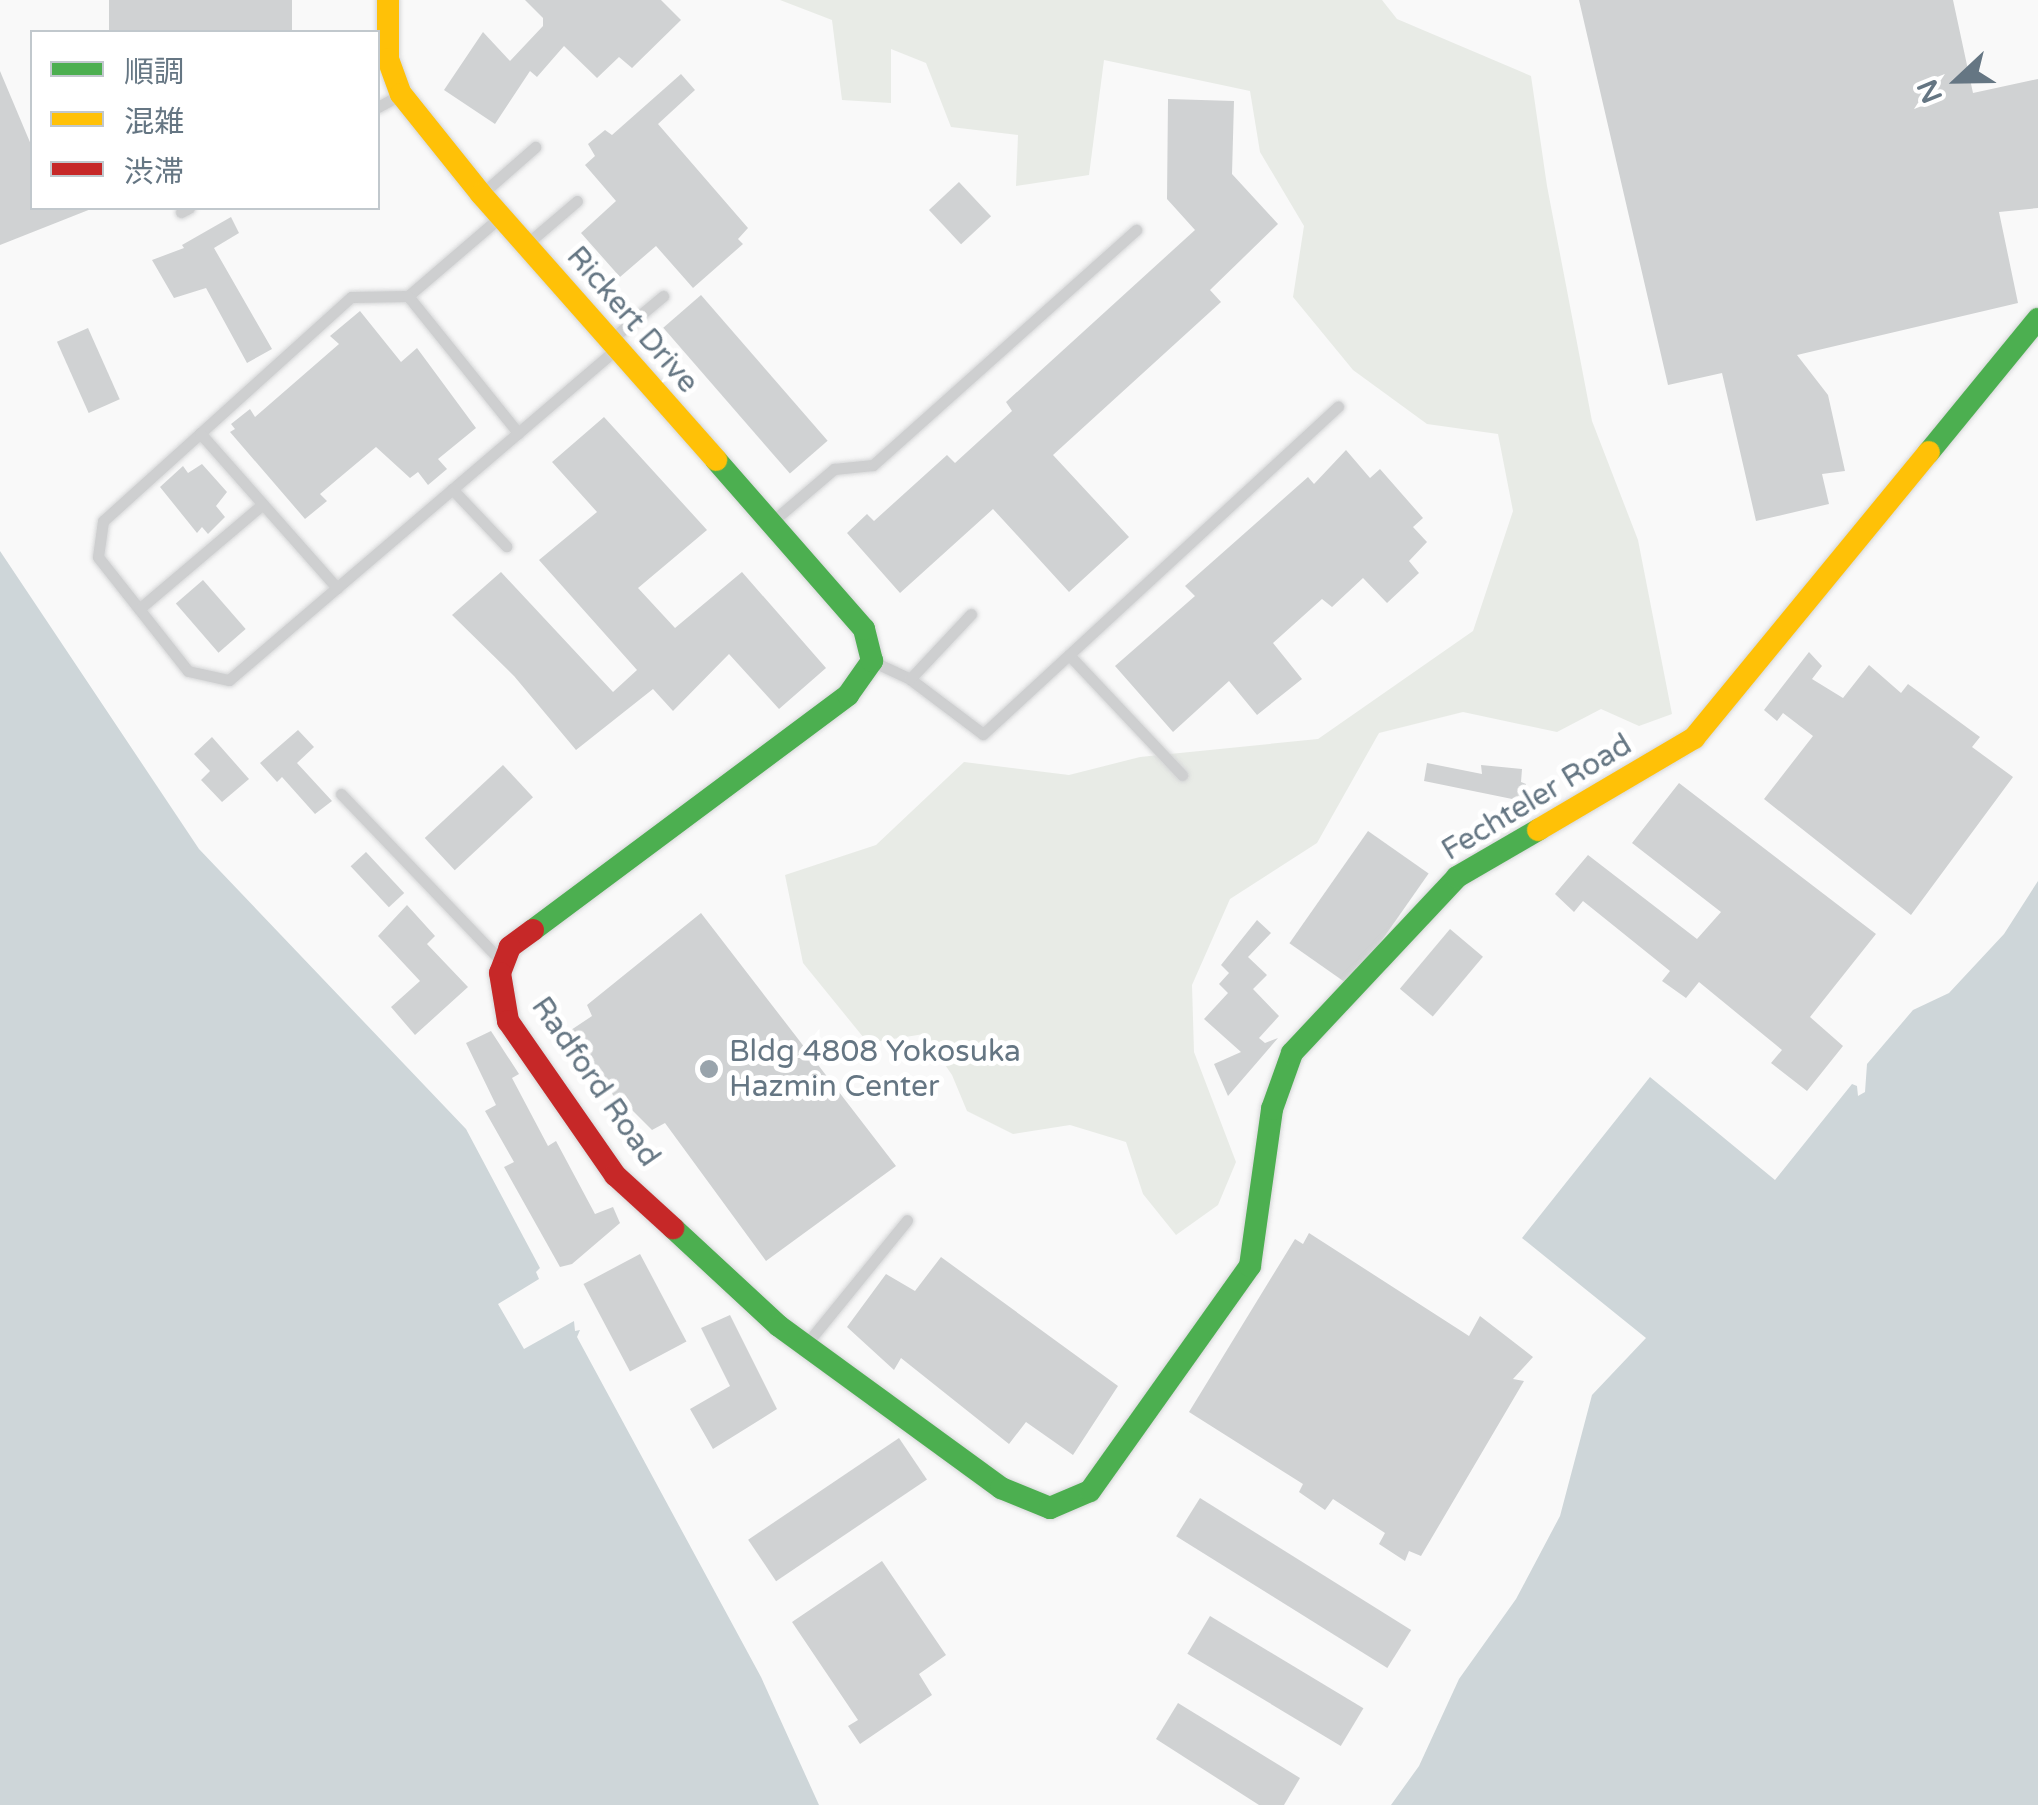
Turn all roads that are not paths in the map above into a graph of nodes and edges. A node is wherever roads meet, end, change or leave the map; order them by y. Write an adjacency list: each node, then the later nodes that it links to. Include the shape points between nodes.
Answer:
1 (388, 0): 2 (street, Rickert Drive, via 388,59)
2 (401, 94): 3 (lane); 5 (street, Rickert Drive)
3 (380, 106)
4 (536, 147): 5 (lane)
5 (482, 194): 7 (street, Rickert Drive)
6 (578, 201): 9 (lane)
7 (501, 216): 9 (street, Rickert Drive); 10 (lane)
8 (1136, 230): 19 (lane, via 873,465 834,469)
9 (526, 244): 13 (street, Rickert Drive)
10 (408, 296): 15 (lane, via 351,297); 16 (lane)
11 (664, 296): 13 (lane)
12 (2038, 319): 32 (street, Fechteler Road, via 1694,738 1457,877 1292,1053 1272,1109 1250,1266 1090,1491)
13 (614, 344): 16 (lane); 19 (street, Rickert Drive)
14 (1338, 406): 24 (lane)
15 (200, 433): 18 (lane); 22 (lane, via 103,520 98,557)
16 (518, 433): 17 (lane)
17 (452, 490): 20 (lane); 21 (lane)
18 (263, 504): 21 (lane); 22 (lane)
19 (771, 522): 25 (street, Rickert Drive, via 864,629)
20 (506, 546)
21 (337, 588): 22 (lane, via 229,680 188,671)
22 (140, 609)
23 (971, 614): 26 (lane)
24 (1069, 655): 26 (lane, via 983,734); 27 (lane)
25 (872, 661): 26 (lane); 29 (street, via 848,695 510,947)
26 (910, 679)
27 (1182, 775)
28 (341, 794): 29 (lane)
29 (504, 964): 31 (street, Radford Road, via 508,1021 615,1175)
30 (907, 1220): 31 (lane)
31 (806, 1346): 32 (street, Radford Road, via 1001,1488)
32 (1050, 1508)

